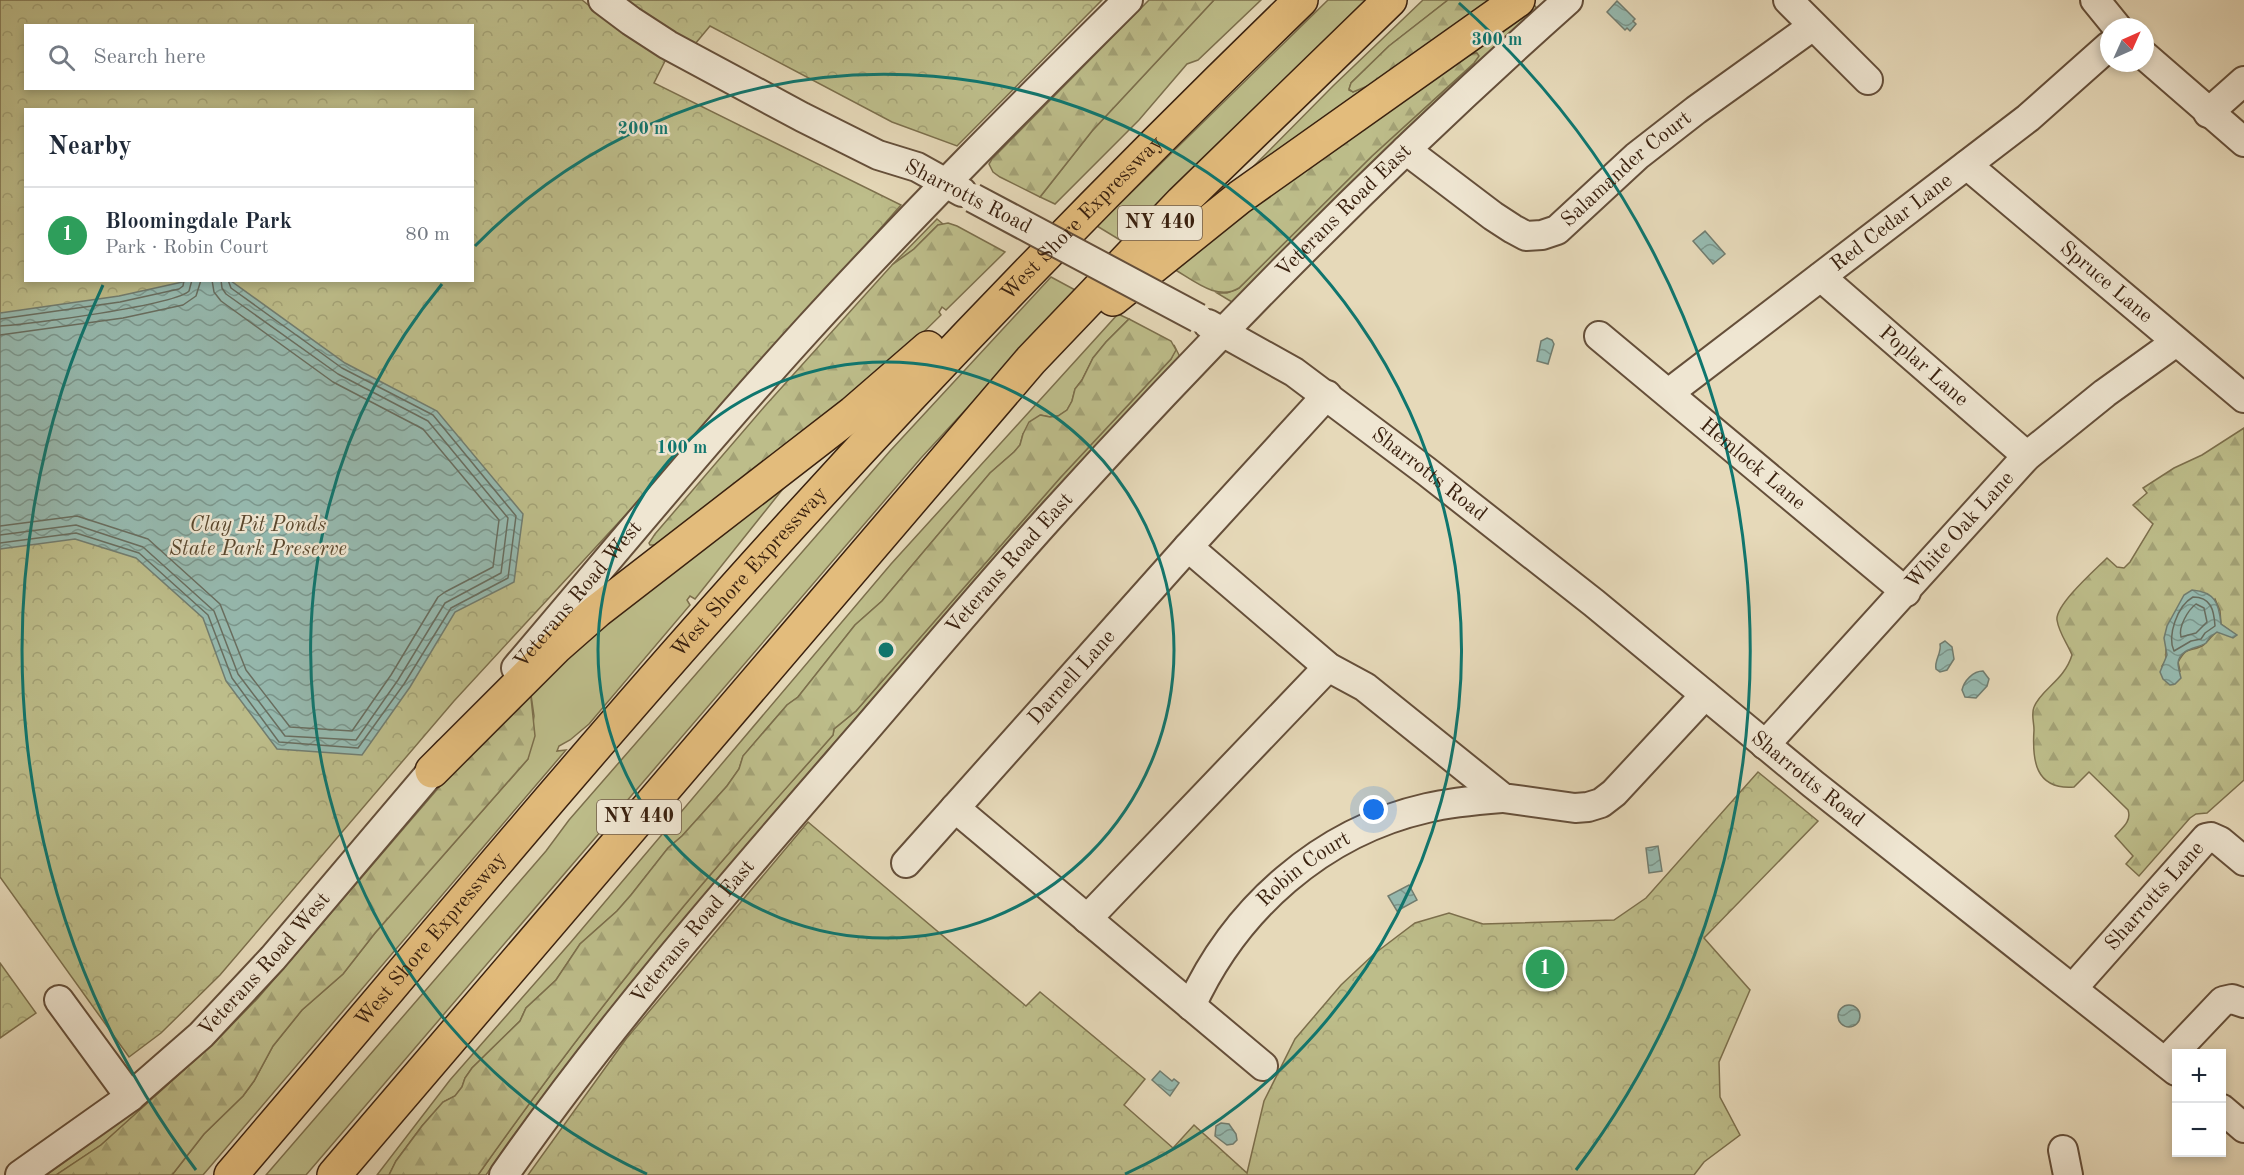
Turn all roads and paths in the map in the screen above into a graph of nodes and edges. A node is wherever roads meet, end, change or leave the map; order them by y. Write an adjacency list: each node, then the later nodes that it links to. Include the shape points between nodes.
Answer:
1 (603, 0): 20 (street, Sharrotts Road, via 668,45 878,155 917,167)
2 (1128, 0): 20 (street, Veterans Road West)
3 (1301, 0): 15 (highway, West Shore Expressway / NY 440)
4 (1390, 0): 29 (highway, NY 440, via 1255,128 1139,246 1031,360)
5 (1518, 0): 29 (highway, via 1270,175 1160,260 1117,295)
6 (1568, 0): 18 (street, Veterans Road East)
7 (1788, 0): 10 (street)
8 (2096, 0): 9 (street)
9 (2110, 18)
10 (1813, 26): 13 (street); 18 (street, Salamander Court, via 1637,156 1557,230 1542,235 1526,236 1501,222)
11 (2100, 54): 19 (street, Red Cedar Lane, via 2028,118)
12 (2154, 64): 16 (street)
13 (1868, 80)
14 (2244, 81): 16 (street)
15 (1211, 86): 35 (highway, via 1103,174 980,298 877,394 590,617); 51 (highway, West Shore Expressway / NY 440, via 953,351 777,540)
16 (2208, 113): 17 (street)
17 (2244, 142)
18 (1406, 150): 22 (street, Veterans Road East)
19 (1967, 165): 21 (street, Red Cedar Lane); 24 (street, Spruce Lane)
20 (946, 184): 22 (street, Sharrotts Road, bridge); 35 (street, Veterans Road West, via 766,376)
21 (1821, 277): 25 (street, Red Cedar Lane); 28 (street, Poplar Lane)
22 (1224, 332): 26 (street, Sharrotts Road); 53 (street, Veterans Road East, via 1039,529 726,891 628,1009)
23 (1599, 336): 25 (street, Hemlock Lane)
24 (2176, 342): 27 (street, Spruce Lane); 28 (street, White Oak Lane)
25 (1670, 392): 31 (street, Hemlock Lane)
26 (1327, 395): 30 (street, Darnell Lane); 33 (street, Sharrotts Road, via 1540,560)
27 (2244, 398)
28 (2027, 456): 31 (street, White Oak Lane)
29 (945, 461): 52 (highway, NY 440)
30 (1188, 547): 32 (street); 37 (street, Darnell Lane)
31 (1906, 592): 34 (street, White Oak Lane)
32 (1328, 667): 36 (street, via 1365,687); 40 (street)
33 (1704, 695): 34 (street, Sharrotts Road); 36 (street, Robin Court, via 1601,803 1575,808)
34 (1765, 745): 41 (street, Sharrotts Road)
35 (432, 771): 47 (street, Veterans Road West, via 233,1002 176,1059)
36 (1503, 798): 44 (street, Robin Court, via 1461,801 1397,816 1314,857 1250,913 1222,948)
37 (955, 808): 39 (street, Darnell Lane); 40 (street)
38 (2244, 861): 41 (street, Sharrotts Lane, via 2220,841 2206,838)
39 (906, 863)
40 (1087, 919): 44 (street)
41 (2073, 988): 46 (street, Sharrotts Road)
42 (59, 1000): 47 (street)
43 (2244, 1003): 46 (street, via 2223,1001)
44 (1191, 1006): 45 (street)
45 (1263, 1066)
46 (2171, 1067)
47 (130, 1097): 50 (street, Veterans Road West)
48 (2226, 1112): 49 (street)
49 (2244, 1128)
50 (20, 1175)
51 (231, 1175)
52 (334, 1175)
53 (504, 1175)

